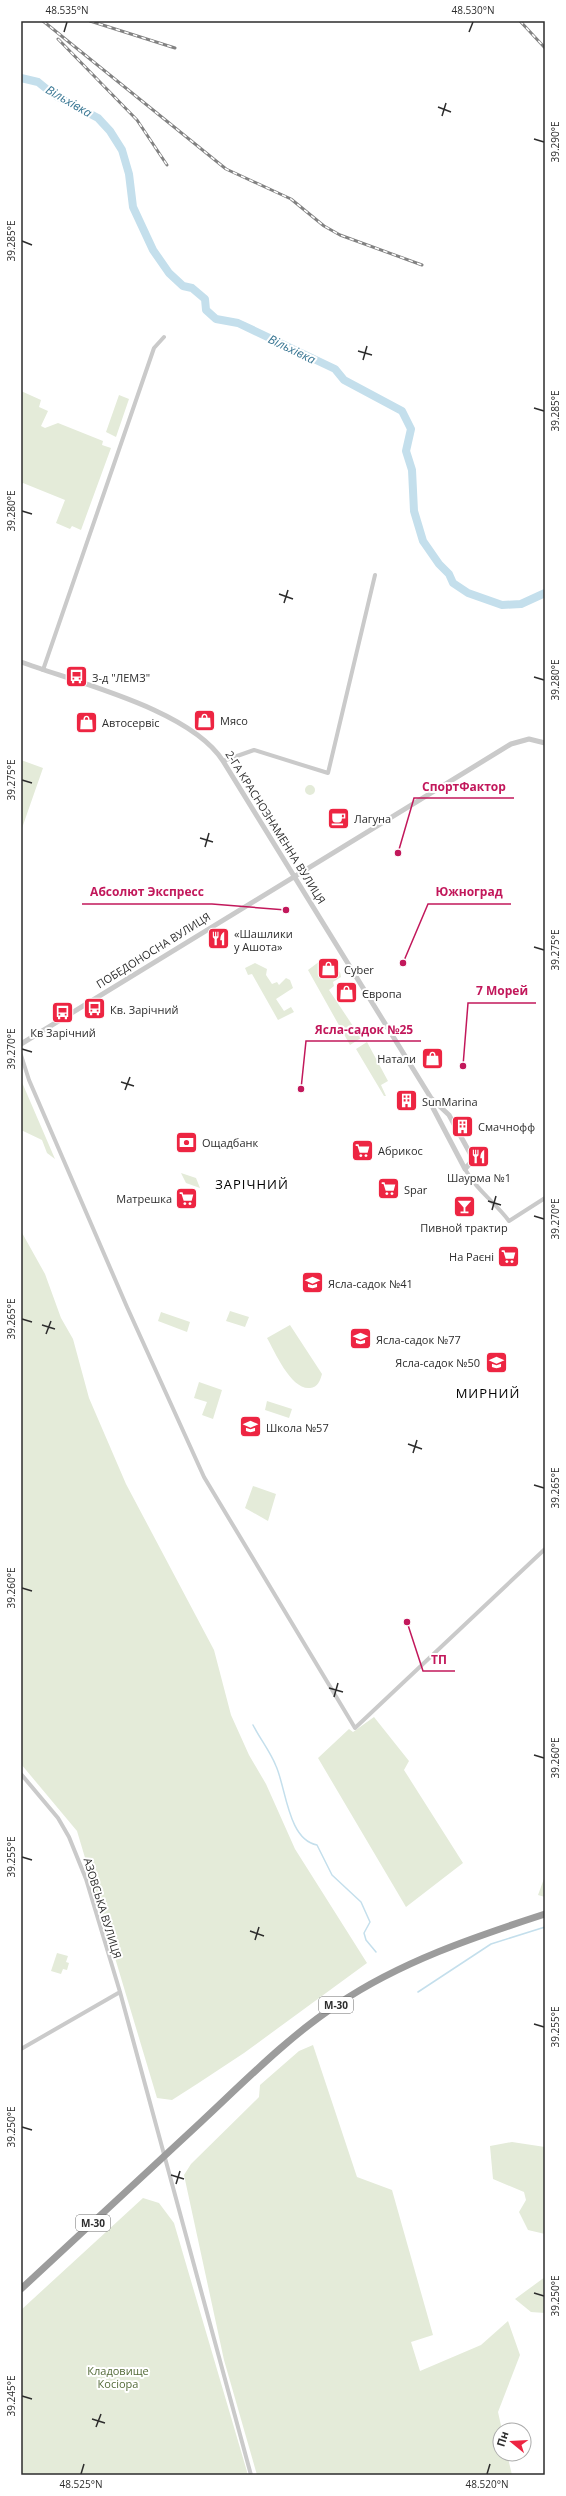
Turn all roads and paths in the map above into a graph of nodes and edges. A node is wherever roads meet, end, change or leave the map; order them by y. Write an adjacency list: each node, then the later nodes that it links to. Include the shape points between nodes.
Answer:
1 (164, 337): 4 (street, via 154,348)
2 (375, 575): 6 (street, via 328,773 254,750)
3 (21, 662): 4 (street, 2-ГА КРАСНОЗНАМЕННА ВУЛИЦЯ)
4 (43, 670): 6 (street, 2-ГА КРАСНОЗНАМЕННА ВУЛИЦЯ, via 164,714 198,734)
5 (545, 743): 7 (street, ПОБЕДОНОСНА ВУЛИЦЯ, via 529,739 511,744)
6 (223, 761): 7 (street, 2-ГА КРАСНОЗНАМЕННА ВУЛИЦЯ)
7 (294, 875): 8 (street, ПОБЕДОНОСНА ВУЛИЦЯ); 10 (street, 2-ГА КРАСНОЗНАМЕННА ВУЛИЦЯ)
8 (21, 1044)
9 (21, 1055): 13 (street, via 29,1080 197,1463 355,1728)
10 (431, 1098): 11 (street, 2-ГА КРАСНОЗНАМЕННА ВУЛИЦЯ, via 433,1108); 11 (street, 2-ГА КРАСНОЗНАМЕННА ВУЛИЦЯ, via 449,1115 471,1155 472,1161)
11 (465, 1169): 12 (street, via 473,1184 497,1204 509,1221)
12 (545, 1198)
13 (545, 1549)
14 (22, 1777): 16 (street, АЗОВСЬКА ВУЛИЦЯ, via 47,1803 69,1837 86,1879)
15 (545, 1914): 18 (highway, М-30, via 468,1939 338,2003 296,2035)
16 (120, 1992): 17 (street); 18 (street, АЗОВСЬКА ВУЛИЦЯ)
17 (21, 2049)
18 (165, 2156): 19 (highway, М-30); 20 (street, АЗОВСЬКА ВУЛИЦЯ)
19 (21, 2290)
20 (251, 2475)

